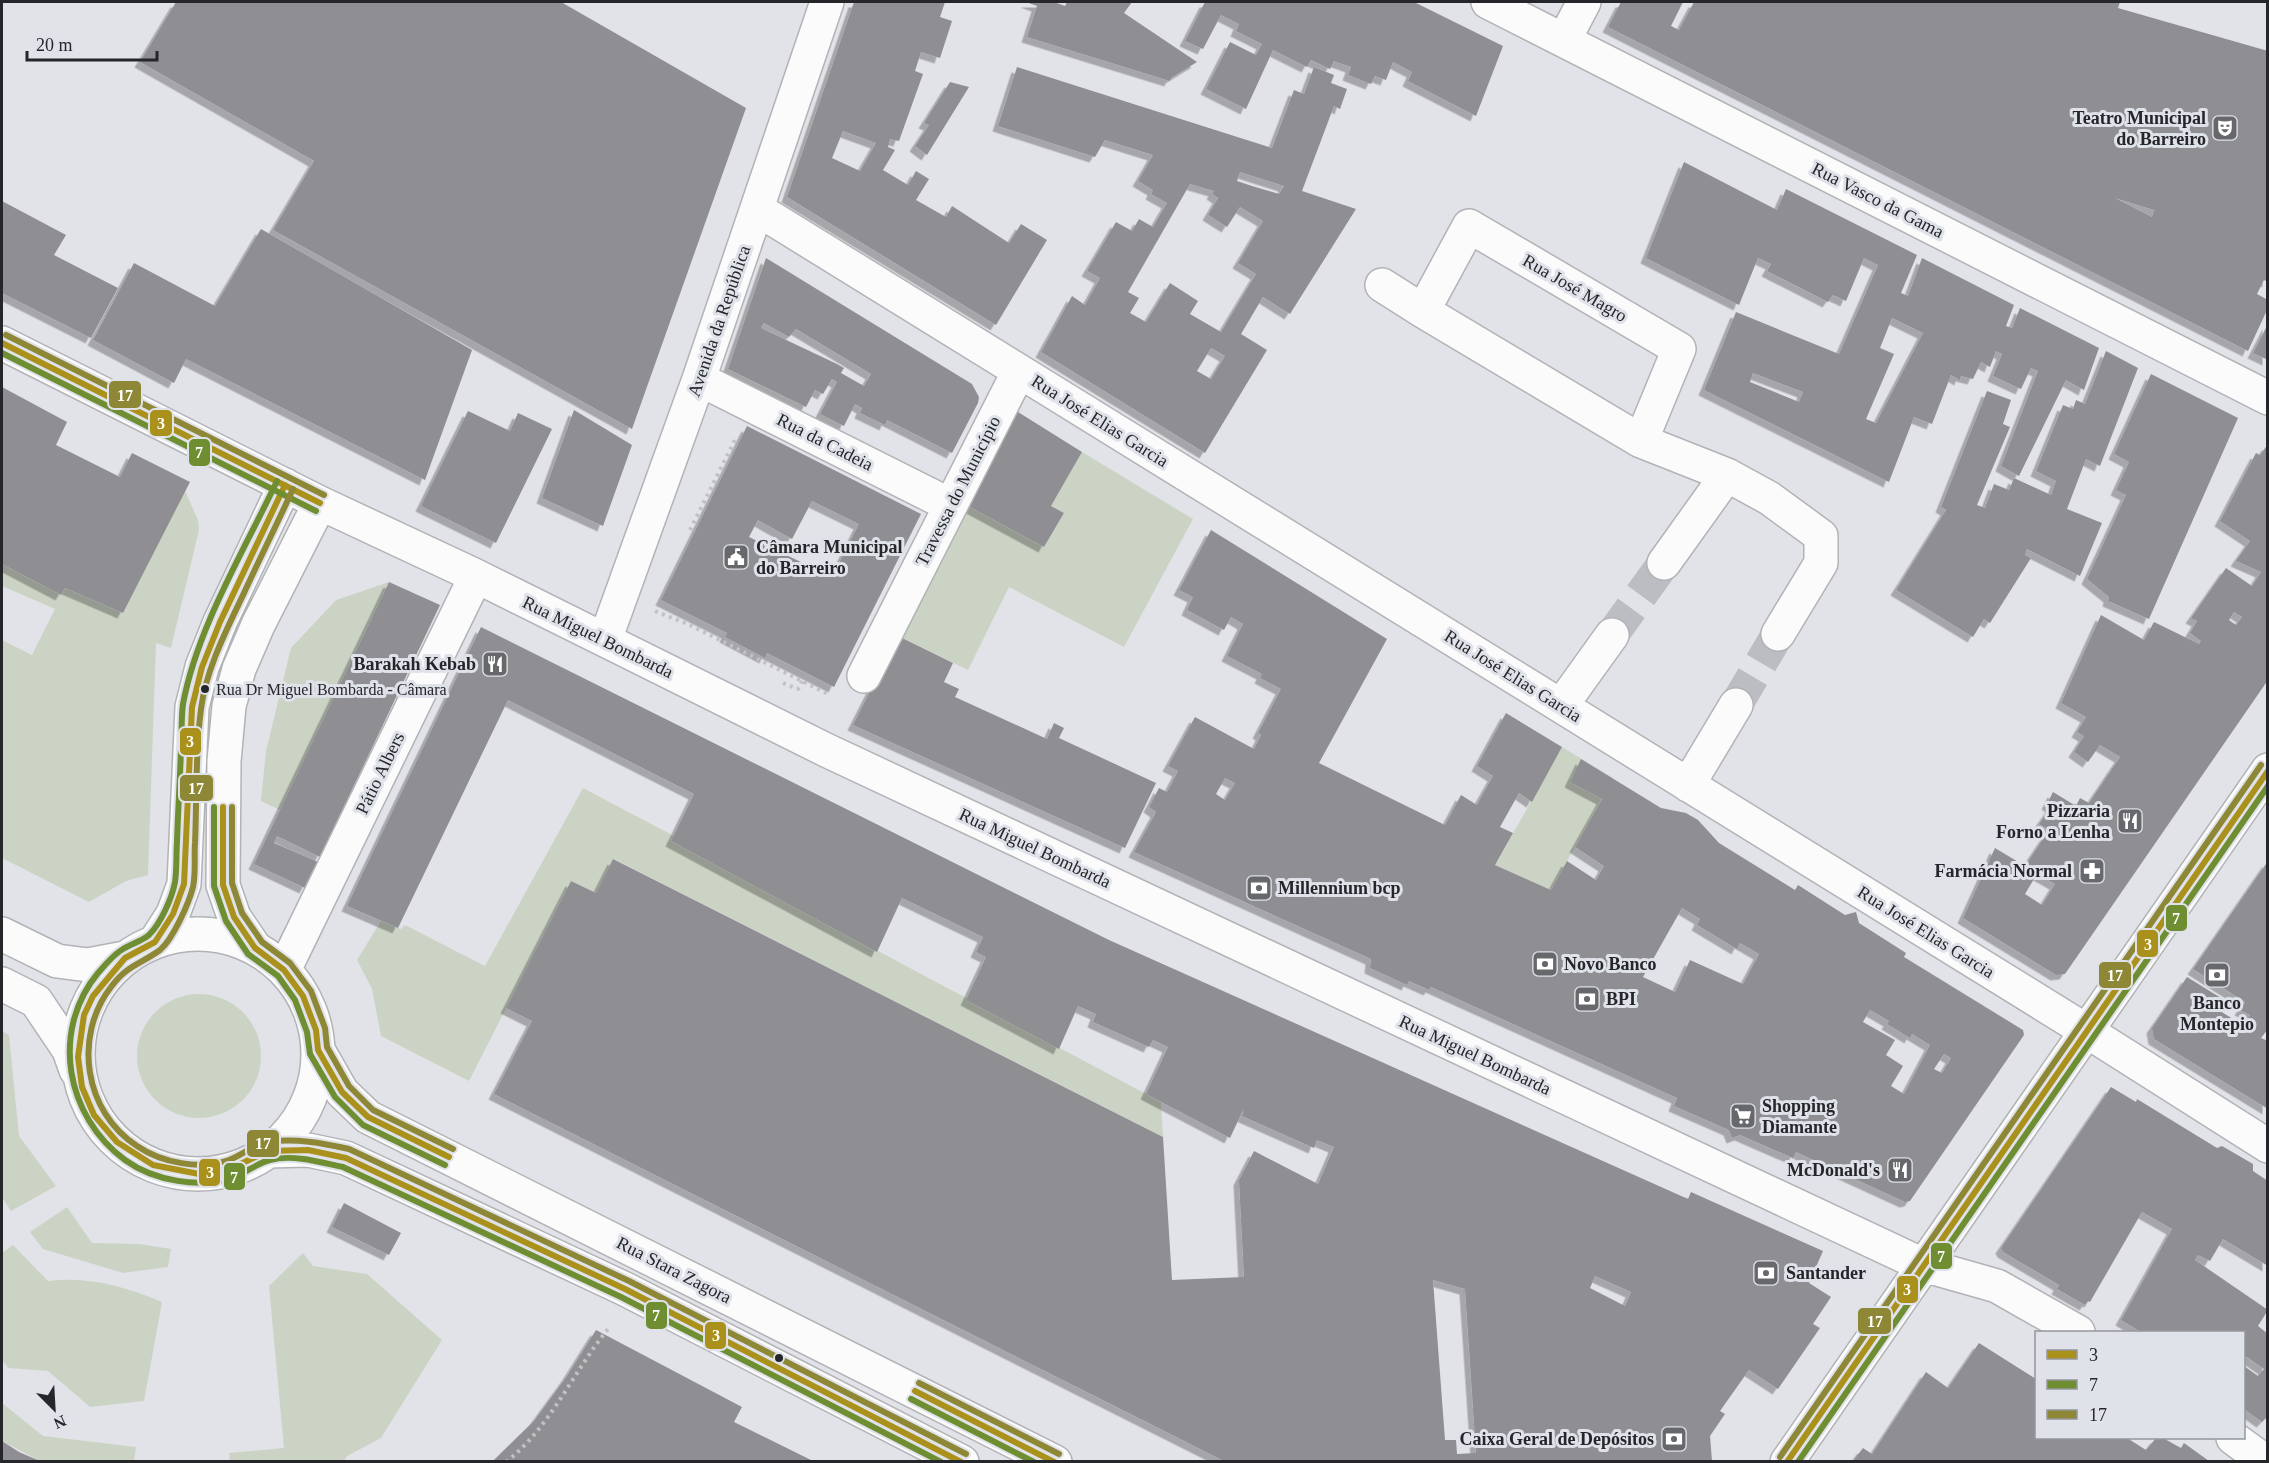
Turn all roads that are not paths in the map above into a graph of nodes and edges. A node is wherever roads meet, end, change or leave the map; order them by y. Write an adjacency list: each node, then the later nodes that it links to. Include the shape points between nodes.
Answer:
1 (827, 2): 5 (street, Avenida da República)
2 (1488, 2): 4 (street, Rua Vasco da Gama)
3 (1584, 2): 4 (street)
4 (1564, 40): 11 (street, Rua Vasco da Gama)
5 (757, 209): 9 (street, Rua José Elias Garcia); 10 (street, Avenida da República)
6 (1382, 285): 7 (street)
7 (1423, 311): 12 (street); 12 (street, Rua José Magro, via 1469,226 1679,349)
8 (2, 343): 14 (street, Rua Miguel Bombarda)
9 (1019, 371): 16 (street, Travessa do Município); 24 (street, Rua José Elias Garcia)
10 (699, 379): 16 (street, Rua da Cadeia); 21 (street, Avenida da República)
11 (2268, 398)
12 (1641, 441): 13 (street)
13 (1727, 474): 17 (street); 19 (street, via 1769,498 1821,536 1821,563)
14 (285, 485): 15 (street, Rua Miguel Bombarda); 28 (street, via 202,667 192,707 184,884 173,914)
15 (320, 503): 18 (street, Rua Miguel Bombarda); 29 (street, via 258,625 239,669 229,706 224,761 223,885 234,917)
16 (950, 505): 22 (street, Travessa do Município)
17 (1664, 563)
18 (476, 576): 21 (street, Rua Miguel Bombarda); 31 (street, Pátio Albers)
19 (1778, 634)
20 (1612, 635): 24 (street)
21 (605, 640): 38 (street, Rua Miguel Bombarda, via 826,750)
22 (864, 676)
23 (1736, 705): 26 (street)
24 (1561, 706): 26 (street, Rua José Elias Garcia)
25 (2268, 770): 33 (street)
26 (1688, 785): 33 (street, Rua José Elias Garcia)
27 (2, 934): 30 (street, via 57,961 88,965)
28 (155, 942): 29 (street, via 203,934); 30 (street)
29 (255, 948): 31 (street)
30 (125, 958): 35 (street, via 105,979 84,1015 78,1057)
31 (284, 970): 34 (street, via 311,1012)
32 (2, 984): 35 (street, via 36,1002 53,1023 69,1050)
33 (2085, 1030): 36 (street, Rua José Elias Garcia); 38 (street)
34 (318, 1050): 37 (street, via 311,1095 303,1112); 41 (street, Rua Stara Zagora, via 342,1092 368,1117)
35 (82, 1087): 37 (street, via 104,1129 132,1154 153,1165 199,1174 230,1169)
36 (2268, 1146)
37 (268, 1151): 40 (street, via 308,1149 346,1158 625,1289)
38 (1923, 1265): 39 (street, Rua Miguel Bombarda, via 1997,1286); 42 (street)
39 (2076, 1331)
40 (962, 1461)
41 (1055, 1461)
42 (1787, 1461)

